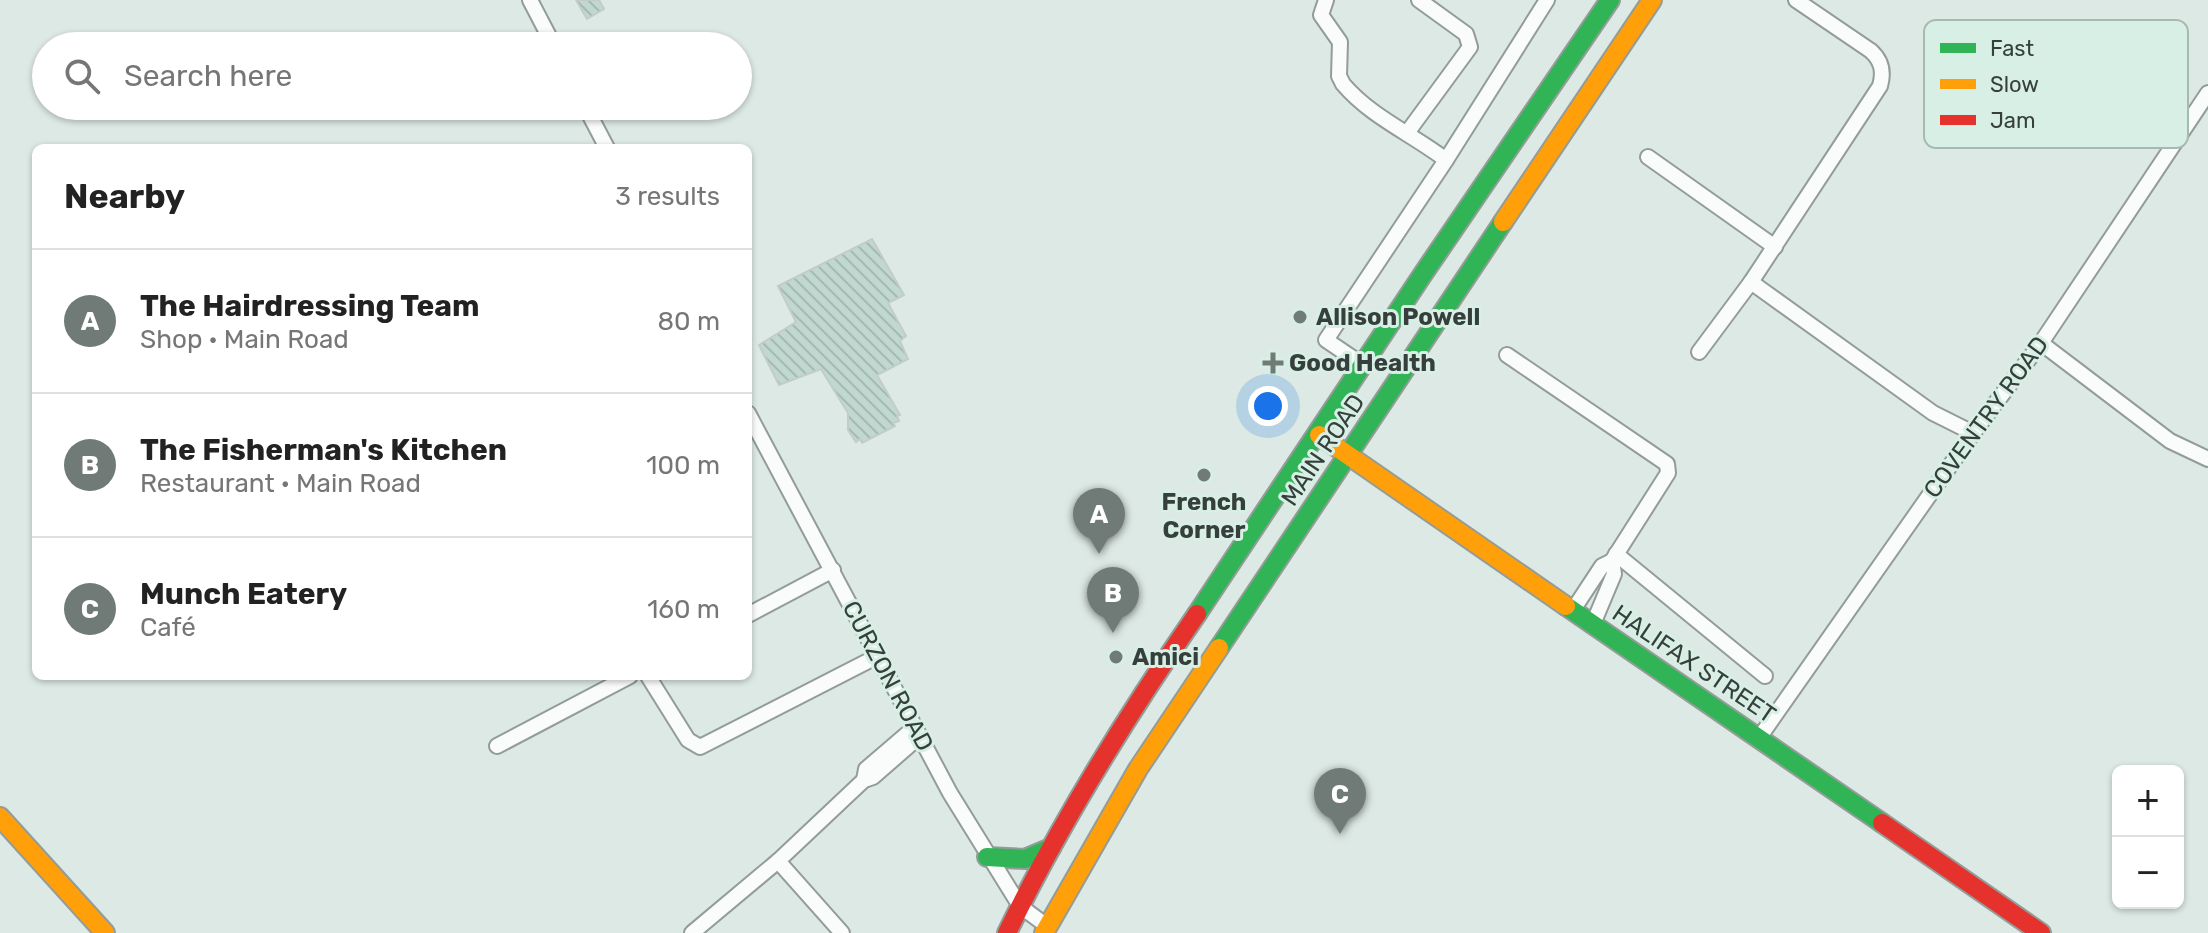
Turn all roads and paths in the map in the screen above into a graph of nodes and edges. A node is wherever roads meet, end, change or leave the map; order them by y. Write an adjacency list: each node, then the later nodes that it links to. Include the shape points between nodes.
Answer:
1 (530, 0): 8 (street)
2 (1326, 0): 12 (street, via 1321,15 1340,42 1340,79 1368,108)
3 (1419, 0): 12 (street, via 1466,34 1470,47)
4 (1547, 0): 16 (street)
5 (1610, 0): 22 (main road, MAIN ROAD)
6 (1652, 0): 26 (main road, MAIN ROAD)
7 (1796, 0): 17 (street, via 1871,51 1883,76)
8 (547, 32)
9 (2208, 93): 11 (street, COVENTRY ROAD)
10 (592, 120): 13 (street)
11 (2188, 123)
12 (1407, 133): 16 (street)
13 (605, 144)
14 (2171, 148): 19 (street, COVENTRY ROAD)
15 (1648, 157): 17 (street)
16 (1446, 160): 22 (street, via 1326,340)
17 (1775, 247): 18 (street)
18 (1751, 282): 20 (street); 24 (street, via 1933,413)
19 (2041, 343): 24 (street, COVENTRY ROAD); 27 (street, via 2170,441)
20 (1699, 352)
21 (1507, 355): 28 (street, via 1667,464 1668,473)
22 (1363, 365): 25 (main road, MAIN ROAD)
23 (752, 420): 29 (street, CURZON ROAD)
24 (1973, 433): 38 (street, COVENTRY ROAD)
25 (1319, 435): 26 (main road, HALIFAX STREET); 41 (main road, MAIN ROAD, via 1163,664)
26 (1350, 454): 30 (main road, HALIFAX STREET); 45 (main road, MAIN ROAD, via 1138,769)
27 (2208, 459)
28 (1614, 558): 30 (street, via 1602,566); 32 (street, via 1614,574); 34 (street)
29 (833, 570): 31 (street); 33 (street, CURZON ROAD)
30 (1573, 610): 32 (main road, HALIFAX STREET)
31 (752, 613)
32 (1593, 624): 38 (main road, HALIFAX STREET)
33 (876, 657): 36 (street, via 700,747 688,740); 37 (street, CURZON ROAD)
34 (1765, 676)
35 (622, 680): 39 (street)
36 (650, 680)
37 (918, 731): 42 (street, CURZON ROAD); 43 (street, via 866,769 864,780)
38 (1759, 738): 50 (main road, HALIFAX STREET)
39 (497, 746)
40 (0, 817): 46 (main road)
41 (1051, 848): 42 (main road, via 1025,859); 44 (main road, MAIN ROAD)
42 (987, 857): 44 (street, CURZON ROAD)
43 (778, 861): 47 (street); 48 (street)
44 (1020, 906): 45 (street, CURZON ROAD); 49 (main road, MAIN ROAD)
45 (1045, 930)
46 (105, 933)
47 (692, 933)
48 (842, 933)
49 (1007, 933)
50 (2041, 933)

